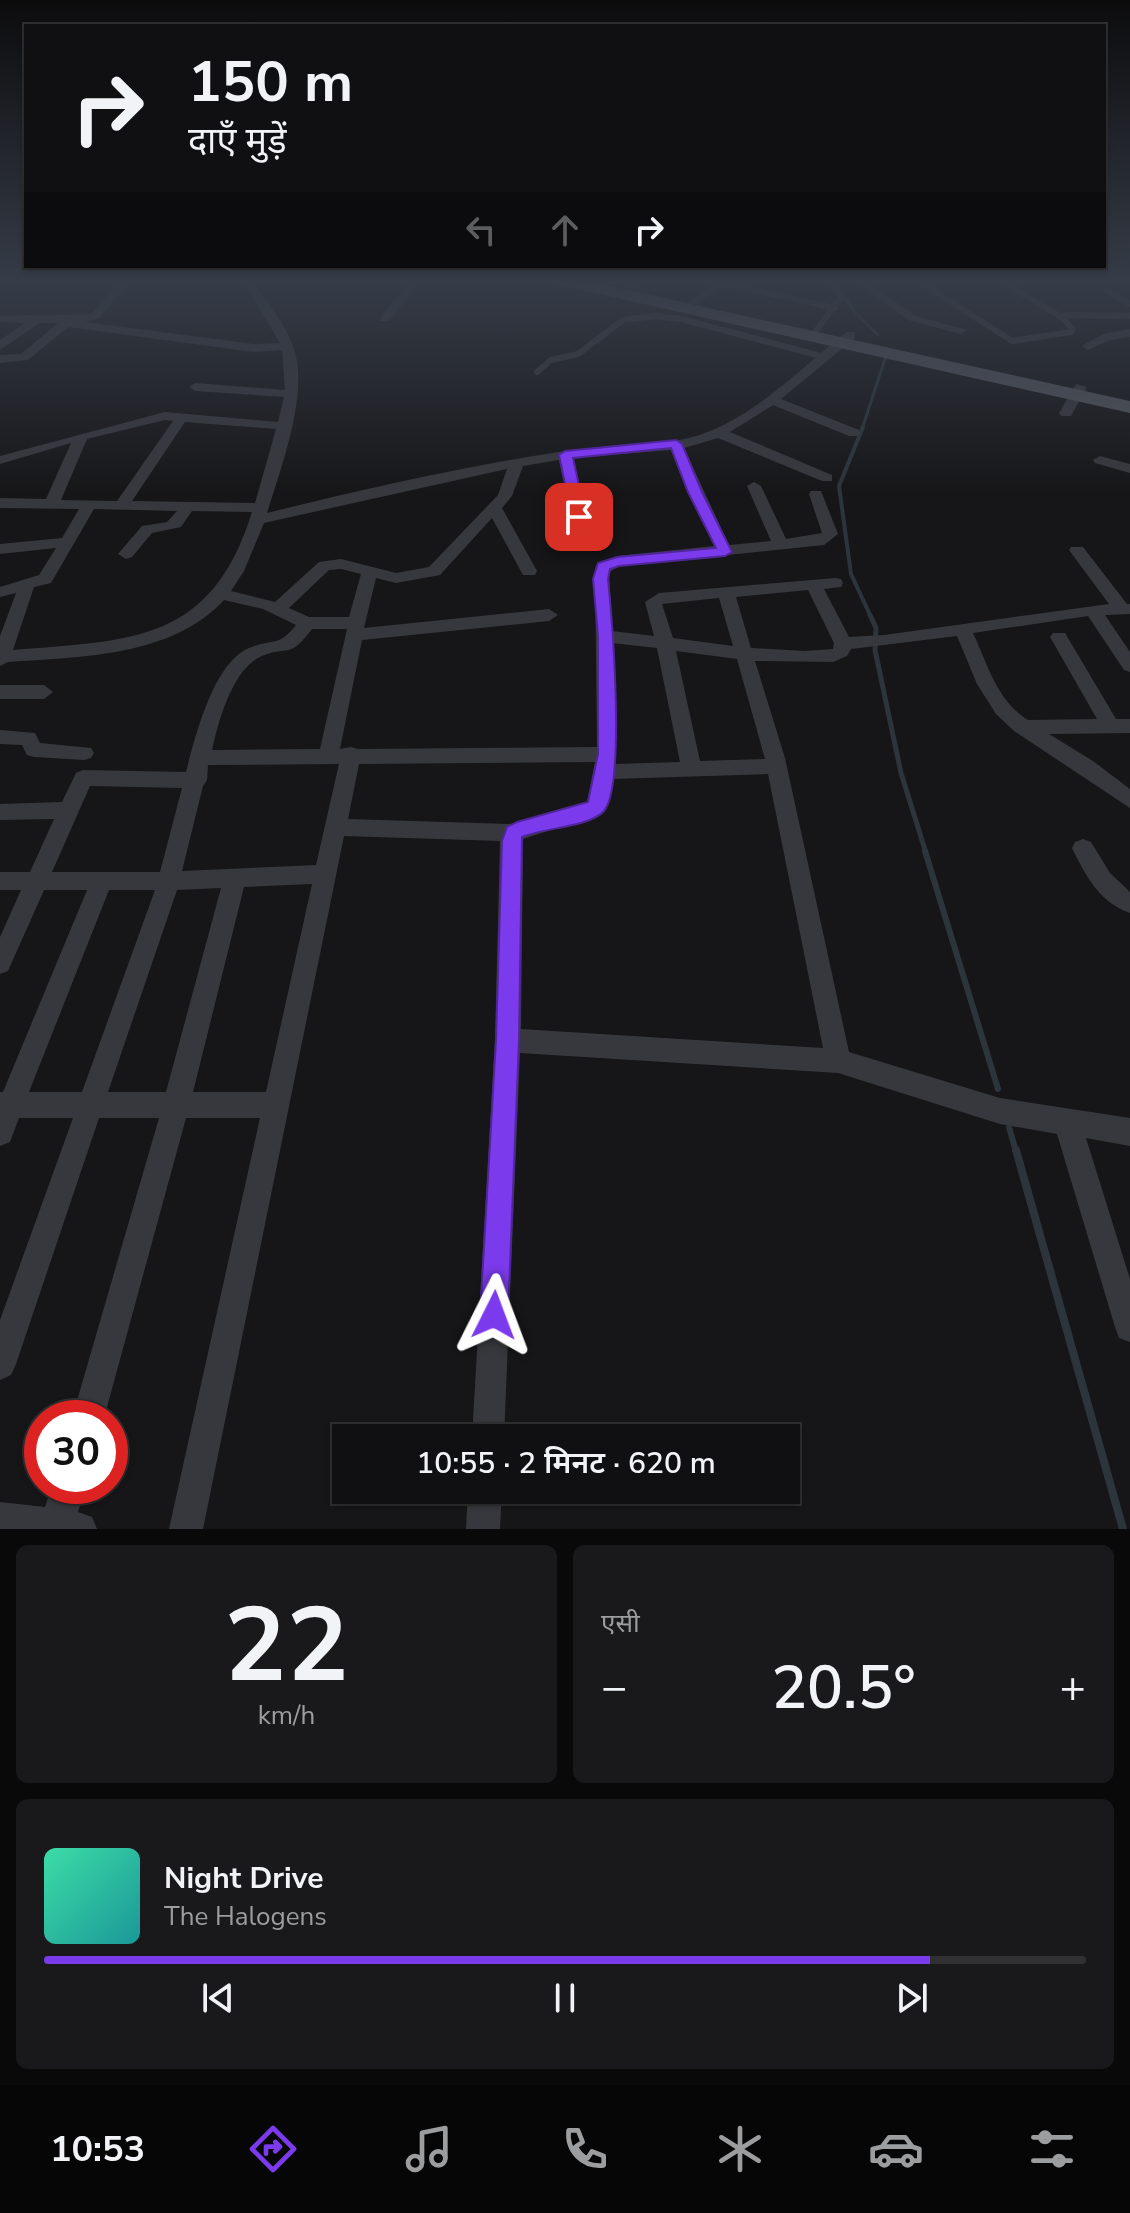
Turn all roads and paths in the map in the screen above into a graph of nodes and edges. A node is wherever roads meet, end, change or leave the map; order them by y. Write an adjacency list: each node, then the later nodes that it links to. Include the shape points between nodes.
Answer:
1 (31, 351): 8 (street)
2 (288, 351): 12 (street)
3 (582, 351): 9 (lane, via 551,360)
4 (809, 351): 7 (lane)
5 (832, 351): 7 (street)
6 (906, 351): 11 (main road)
7 (825, 357): 14 (street)
8 (0, 359)
9 (537, 372)
10 (195, 387): 12 (street)
11 (1080, 391): 13 (main road); 15 (main road); 16 (street)
12 (292, 394): 18 (street)
13 (1130, 398)
14 (773, 401): 21 (street); 22 (street)
15 (1130, 407)
16 (1066, 413)
17 (182, 417): 18 (street); 19 (street, via 155,417); 20 (street)
18 (283, 426): 37 (street)
19 (109, 428): 20 (street); 23 (street)
20 (173, 431): 34 (street)
21 (719, 433): 24 (street); 40 (street, via 821,486 830,537)
22 (854, 433)
23 (81, 436): 26 (street); 32 (street)
24 (676, 444): 27 (street); 43 (street)
25 (1100, 460): 29 (street)
26 (1, 461)
27 (566, 461): 28 (street); 38 (street)
28 (516, 465): 36 (street, via 505,496); 37 (street)
29 (1130, 469)
30 (754, 486): 40 (street)
31 (0, 503): 32 (street)
32 (52, 503): 33 (street)
33 (90, 504): 34 (street); 39 (street)
34 (122, 504): 35 (street)
35 (187, 506): 37 (street); 44 (street, via 180,522 147,529)
36 (494, 508): 45 (street, via 434,571 408,578); 46 (street)
37 (261, 514): 52 (street)
38 (579, 517)
39 (68, 542): 41 (street); 48 (street, via 45,579)
40 (781, 545): 43 (street)
41 (0, 549)
42 (1077, 550): 53 (street)
43 (725, 552): 60 (street, via 617,561 603,567)
44 (126, 554)
45 (371, 571): 54 (street, via 325,565); 59 (street)
46 (529, 571)
47 (835, 583): 49 (street)
48 (27, 585): 50 (street); 65 (street)
49 (814, 585): 51 (street); 63 (street)
50 (0, 592)
51 (726, 593): 62 (street, via 653,602); 64 (street)
52 (219, 594): 54 (street); 65 (street, via 188,623 143,637)
53 (1126, 609): 55 (street)
54 (276, 610): 57 (street)
55 (1093, 610): 58 (street); 66 (street)
56 (549, 615): 59 (street)
57 (307, 623): 59 (street); 76 (street, via 291,644 253,653 236,668 209,721)
58 (962, 628): 63 (street); 69 (street, via 1004,715)
59 (355, 629): 73 (street)
60 (606, 636): 62 (street); 74 (street)
61 (1059, 637): 70 (street)
62 (665, 642): 64 (street); 77 (street)
63 (843, 643): 64 (street, via 833,656)
64 (745, 655): 75 (street)
65 (0, 658)
66 (1130, 666)
67 (0, 692): 68 (street)
68 (44, 692)
69 (1016, 722): 70 (street, via 1025,727); 78 (street)
70 (1120, 726)
71 (0, 737): 72 (street, via 28,738 34,750)
72 (84, 753)
73 (340, 755): 74 (street); 76 (street); 81 (street)
74 (605, 763): 77 (street); 82 (street, via 596,807)
75 (776, 766): 77 (street); 93 (street)
76 (199, 769): 79 (street, via 83,778); 88 (street)
77 (692, 770)
78 (1130, 800)
79 (67, 810): 80 (street); 89 (street)
80 (0, 812)
81 (336, 827): 82 (street); 84 (street)
82 (514, 833): 92 (street)
83 (1083, 848): 90 (street, via 1104,884)
84 (327, 874): 85 (street); 97 (street)
85 (235, 878): 88 (street); 96 (street)
86 (0, 881): 89 (street)
87 (102, 881): 88 (street); 89 (street); 94 (street)
88 (169, 881): 95 (street)
89 (37, 882): 91 (street)
90 (1130, 903)
91 (0, 963)
92 (508, 1040): 93 (street); 104 (street)
93 (838, 1061): 98 (street, via 1000,1111)
94 (6, 1105): 95 (street); 99 (street)
95 (92, 1105): 96 (street); 102 (street)
96 (176, 1105): 97 (street); 103 (street)
97 (275, 1105): 109 (street)
98 (1067, 1122): 100 (street); 101 (street)
99 (0, 1132)
100 (1130, 1132)
101 (1130, 1327)
102 (0, 1364)
103 (93, 1400)
104 (489, 1424)
105 (69, 1504): 108 (street)
106 (484, 1504): 110 (street)
107 (8, 1523): 108 (street)
108 (69, 1528)
109 (186, 1529)
110 (483, 1529)

